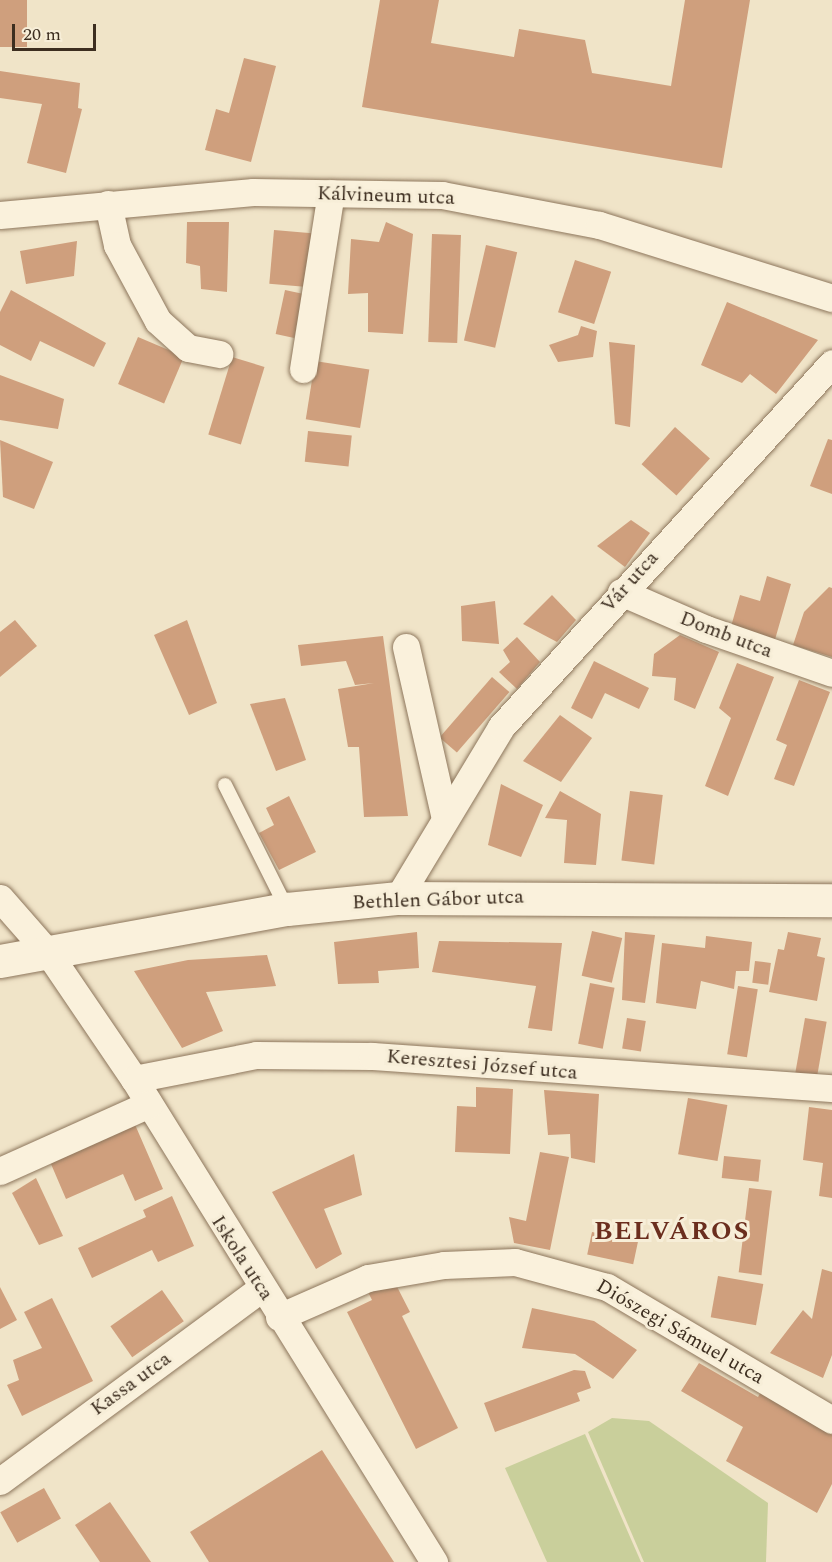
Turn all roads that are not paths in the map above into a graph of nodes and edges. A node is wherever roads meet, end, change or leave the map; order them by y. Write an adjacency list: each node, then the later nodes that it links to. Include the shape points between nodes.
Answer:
1 (331, 193): 2 (street, Kálvineum utca, via 254,192); 4 (street, Kálvineum utca, via 442,195 599,225); 7 (street)
2 (108, 204): 3 (street, Kálvineum utca); 5 (street, via 117,245 158,321 188,348)
3 (0, 215)
4 (832, 298)
5 (219, 354)
6 (832, 363): 8 (street, Vár utca)
7 (303, 369)
8 (621, 592): 10 (street, Domb utca, via 706,630); 12 (street, Vár utca, via 501,727)
9 (406, 647): 12 (street)
10 (832, 673)
11 (225, 785): 16 (lane)
12 (444, 814): 14 (street, Vár utca)
13 (0, 898): 17 (street, Iskola utca)
14 (398, 898): 15 (main road, Bethlen Gábor utca); 16 (main road, Bethlen Gábor utca)
15 (832, 900)
16 (287, 909): 17 (main road, Bethlen Gábor utca)
17 (49, 954): 18 (main road, Bethlen Gábor utca); 19 (street, Iskola utca)
18 (0, 961)
19 (134, 1079): 20 (street, Keresztesi József utca, via 256,1055 372,1056); 21 (street, Iskola utca)
20 (832, 1088)
21 (149, 1104): 22 (street); 23 (street, Iskola utca)
22 (0, 1171)
23 (262, 1288): 24 (street, Iskola utca); 26 (street, Kassa utca)
24 (279, 1317): 25 (street, Diószegi Sámuel utca, via 368,1278 444,1265 515,1262 607,1287); 27 (street, Iskola utca)
25 (832, 1420)
26 (0, 1480)
27 (434, 1562)

